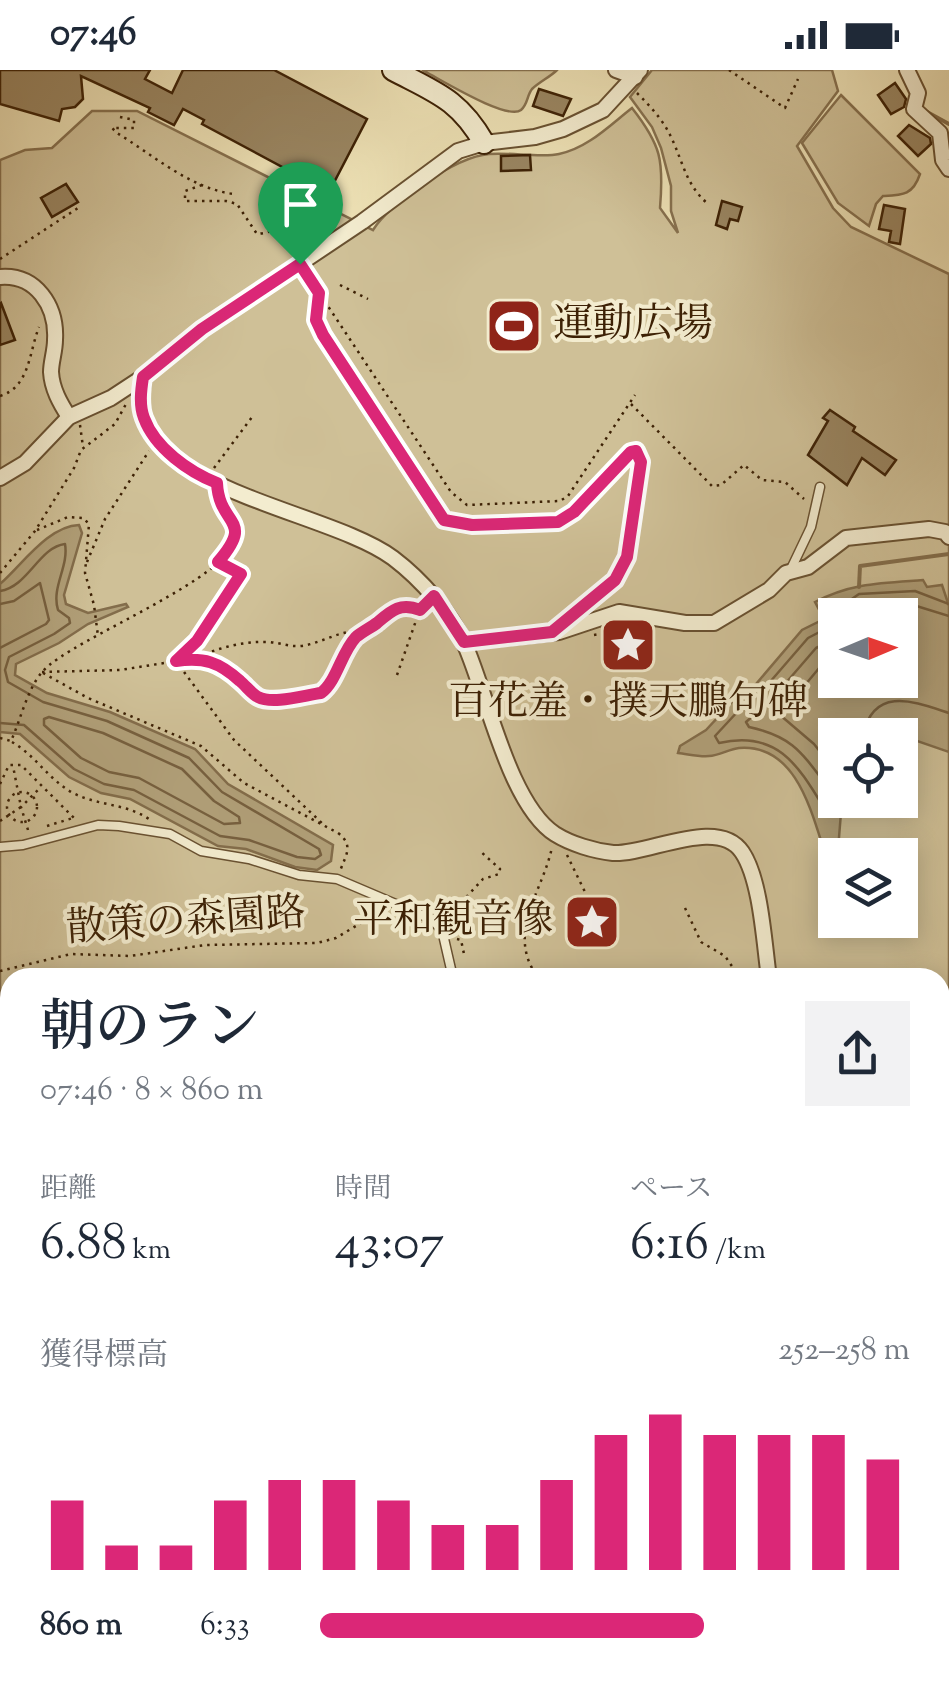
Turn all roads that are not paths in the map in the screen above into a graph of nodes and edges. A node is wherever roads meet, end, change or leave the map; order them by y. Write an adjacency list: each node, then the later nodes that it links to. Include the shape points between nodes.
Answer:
1 (393, 70): 5 (street, via 453,102)
2 (616, 70): 4 (street)
3 (907, 70): 6 (street, via 918,92 914,109 940,133)
4 (635, 77): 5 (street, via 603,110 563,129)
5 (484, 142): 8 (street, via 447,159)
6 (949, 169)
7 (0, 277): 9 (street, via 35,286 49,304 56,336 51,372 58,399)
8 (143, 377): 9 (street); 14 (street, via 144,418 187,469 390,555 434,596)
9 (73, 415): 10 (street)
10 (0, 478)
11 (820, 488): 13 (lane)
12 (949, 537): 13 (street, via 929,528 863,534)
13 (790, 572): 14 (street, via 714,623 618,612 559,632)
14 (464, 642): 17 (street, via 511,772 553,833 614,853 708,835 726,839 742,851 754,884)
15 (0, 846): 16 (lane, via 98,825 170,834 202,851 337,879 416,910 438,927)
16 (451, 968)
17 (768, 968)

